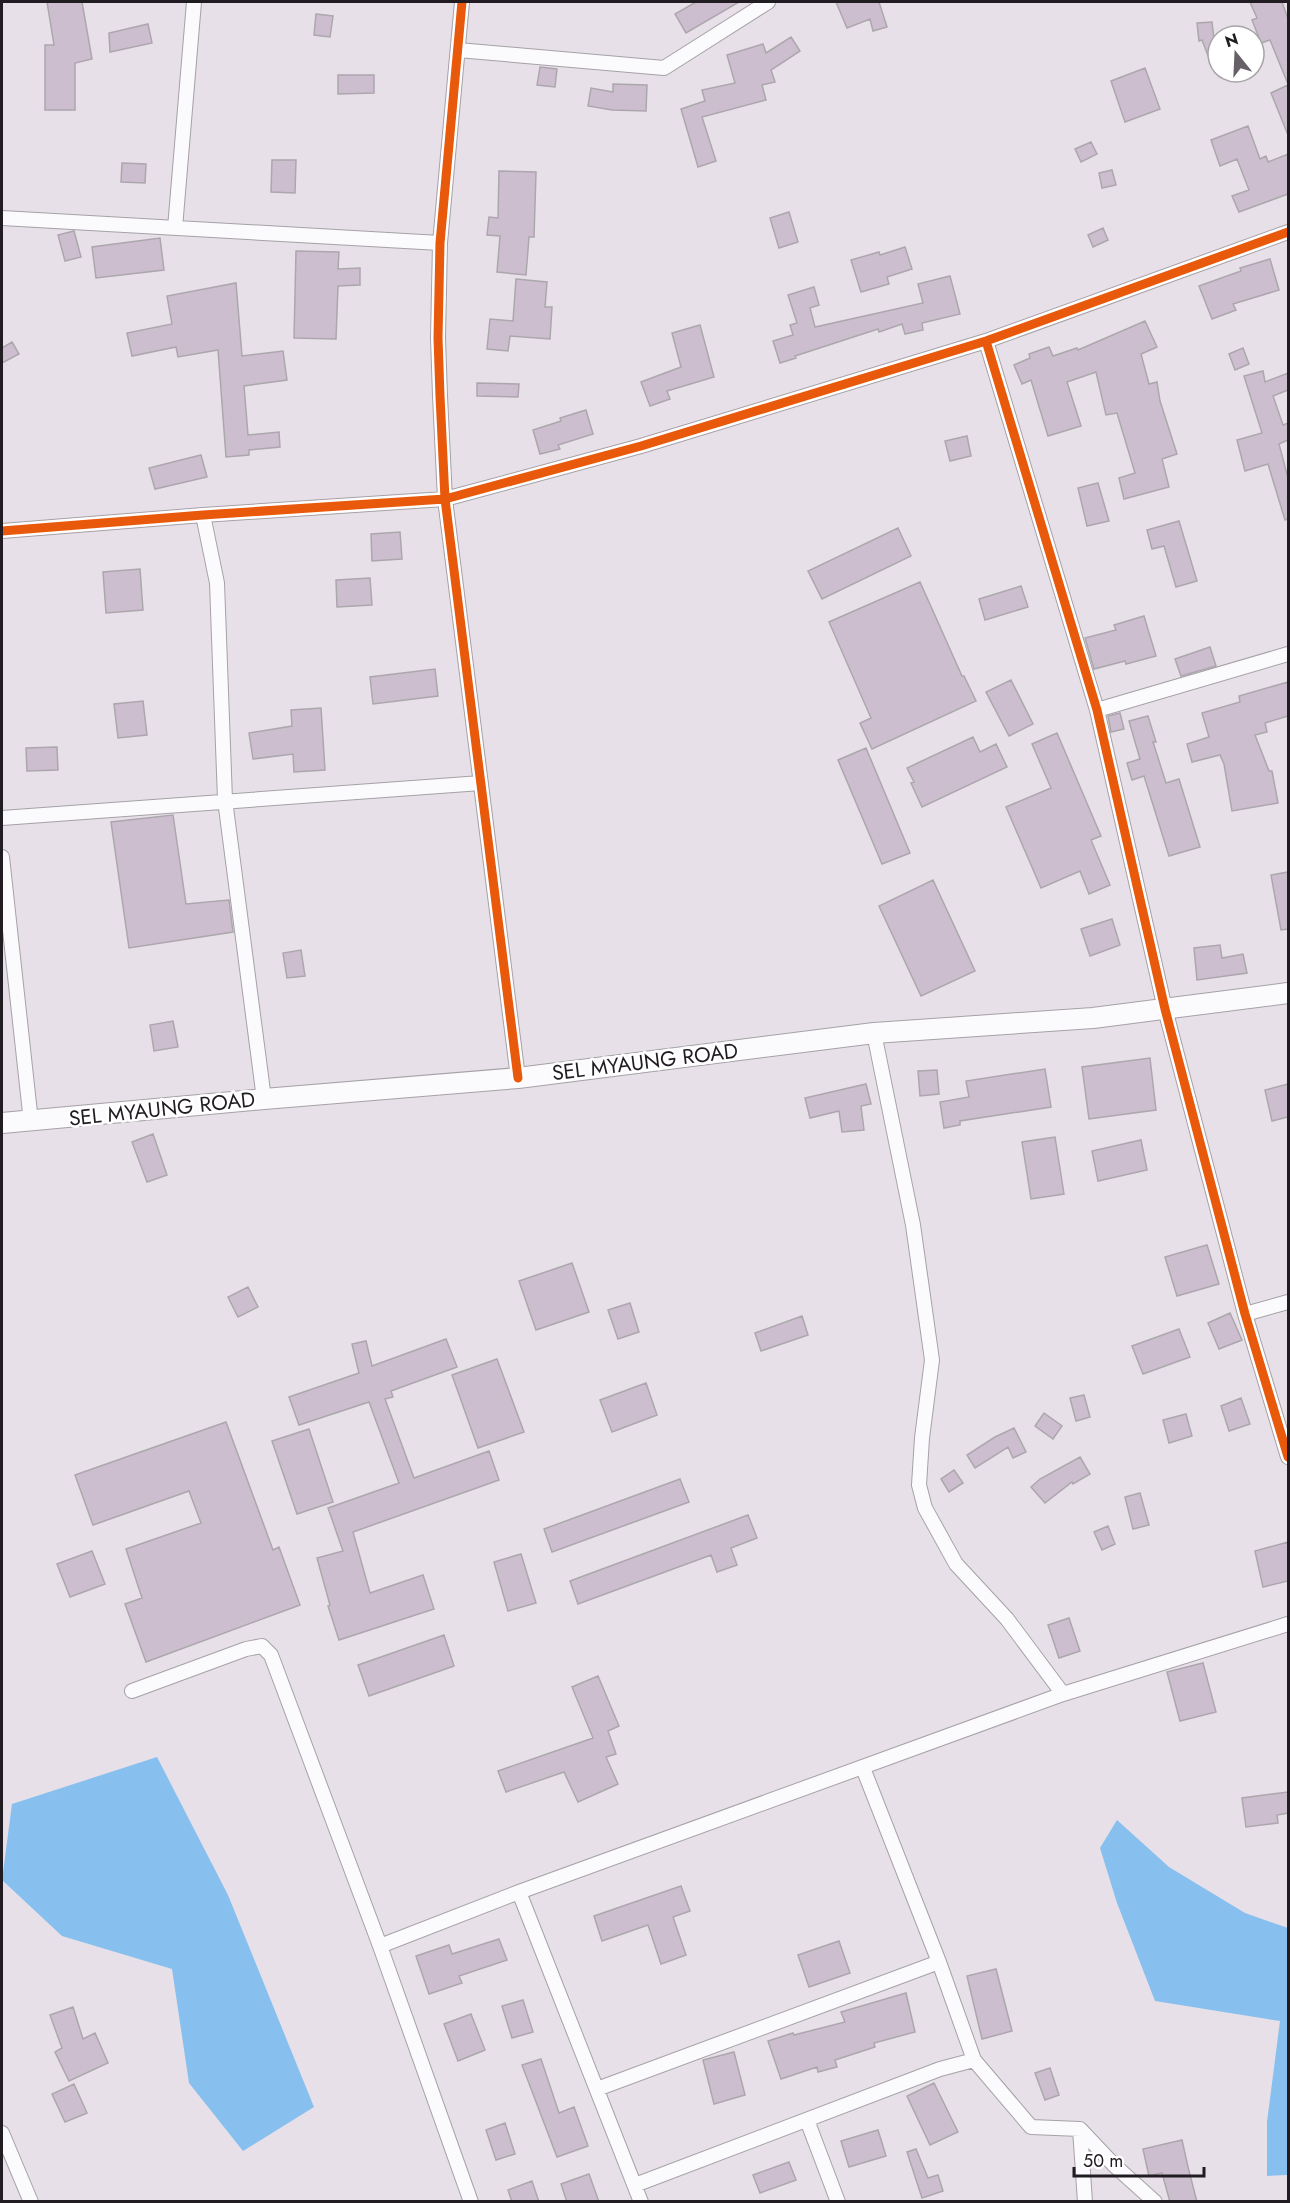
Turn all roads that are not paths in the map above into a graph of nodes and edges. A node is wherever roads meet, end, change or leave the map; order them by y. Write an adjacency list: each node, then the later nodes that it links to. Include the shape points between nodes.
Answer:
1 (194, 2): 6 (street)
2 (462, 2): 4 (street)
3 (768, 2): 4 (street, via 664,68)
4 (458, 50): 8 (street)
5 (2, 218): 6 (street)
6 (175, 228): 8 (street)
7 (1288, 232): 9 (street)
8 (440, 243): 10 (street, via 438,338)
9 (986, 341): 10 (street, via 641,446); 14 (street)
10 (445, 499): 11 (street); 15 (street)
11 (202, 515): 12 (street); 16 (street, via 217,583)
12 (2, 531)
13 (1288, 654): 14 (street)
14 (1097, 710): 20 (street)
15 (481, 783): 16 (street); 22 (street)
16 (225, 800): 17 (street); 23 (street)
17 (2, 818)
18 (2, 857): 24 (street)
19 (1288, 993): 20 (main road, SEL MYAUNG ROAD)
20 (1165, 1009): 21 (main road, SEL MYAUNG ROAD, via 1093,1018); 27 (street)
21 (874, 1033): 22 (main road, SEL MYAUNG ROAD); 32 (street, via 913,1225 932,1360 919,1485 925,1508 956,1564 1007,1620)
22 (518, 1078): 23 (main road, SEL MYAUNG ROAD)
23 (264, 1099): 24 (main road, SEL MYAUNG ROAD)
24 (31, 1122): 25 (main road, SEL MYAUNG ROAD)
25 (2, 1123)
26 (1288, 1302): 27 (street)
27 (1245, 1314): 28 (street)
28 (1285, 1431): 29 (street)
29 (1288, 1457)
30 (1288, 1624): 32 (street)
31 (132, 1691): 35 (street, via 246,1649 262,1646 271,1655)
32 (1063, 1694): 33 (street)
33 (863, 1768): 34 (street); 36 (street)
34 (519, 1892): 35 (street); 38 (street)
35 (380, 1946): 45 (street)
36 (939, 1962): 37 (street); 38 (street)
37 (974, 2060): 39 (street, via 940,2069); 40 (street, via 1031,2127)
38 (597, 2089): 43 (street)
39 (807, 2120): 43 (street); 47 (street)
40 (1080, 2129): 48 (street); 49 (street)
41 (2, 2133): 42 (street)
42 (7, 2156): 44 (street)
43 (635, 2185): 46 (street)
44 (31, 2202)
45 (471, 2202)
46 (641, 2202)
47 (838, 2202)
48 (1085, 2202)
49 (1155, 2202)

